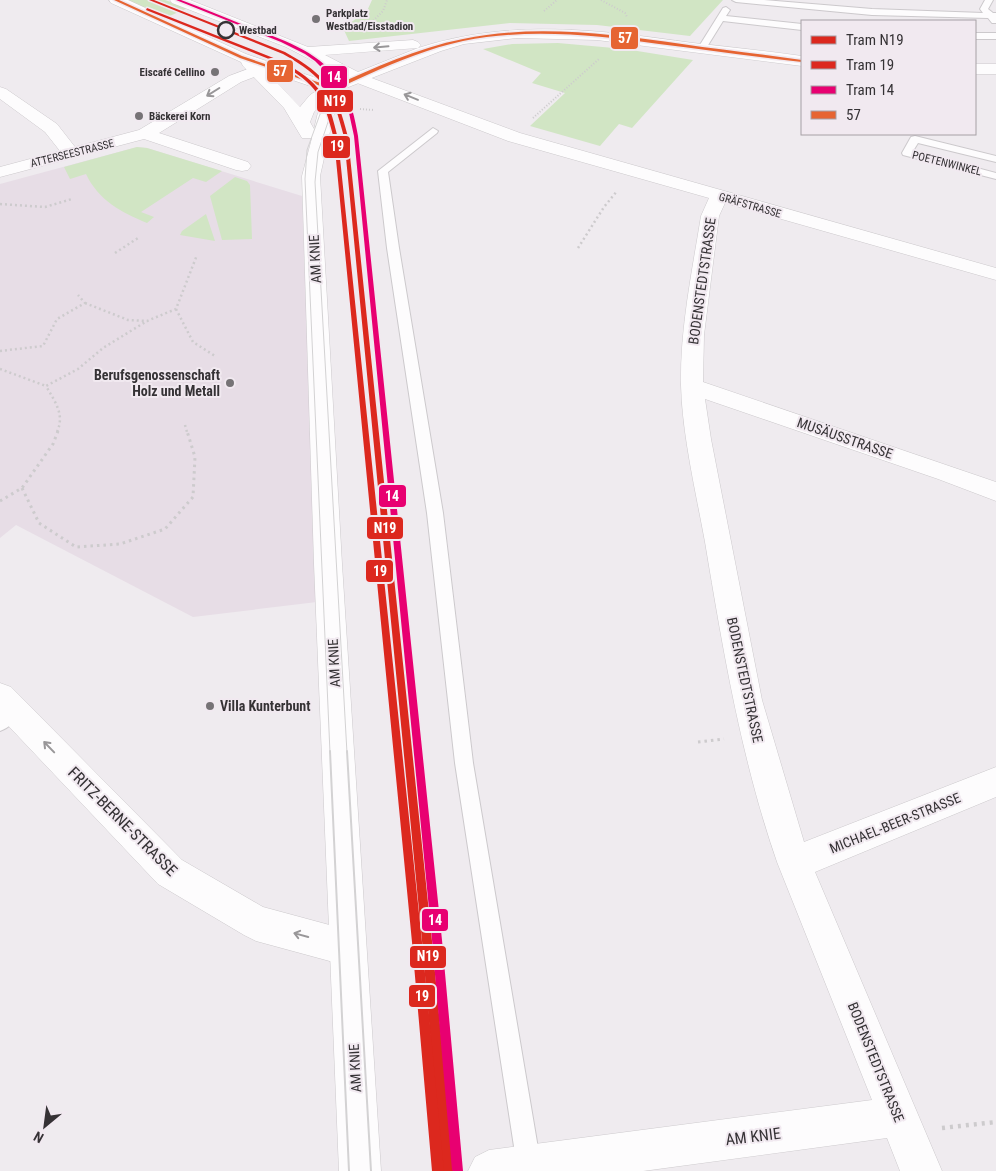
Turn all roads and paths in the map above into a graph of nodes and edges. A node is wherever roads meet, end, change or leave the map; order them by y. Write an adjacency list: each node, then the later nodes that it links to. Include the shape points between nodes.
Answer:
1 (116, 0): 21 (street)
2 (177, 0): 20 (street)
3 (387, 0): 15 (path, via 383,11)
4 (557, 0): 8 (path)
5 (601, 0): 13 (path, via 624,12)
6 (735, 0): 9 (lane); 10 (lane)
7 (989, 0): 11 (lane, via 984,9)
8 (543, 11)
9 (872, 12): 11 (lane); 12 (lane)
10 (721, 18): 14 (lane); 19 (lane)
11 (994, 18)
12 (875, 20)
13 (629, 21)
14 (801, 27)
15 (364, 30)
16 (976, 36): 17 (lane)
17 (996, 36)
18 (464, 40): 19 (street, via 556,32); 20 (street, one-way to 20, via 349,50); 27 (street, via 410,55)
19 (702, 48): 23 (street)
20 (305, 50): 27 (street, GRÄFSTRASSE)
21 (241, 57): 26 (street); 28 (street)
22 (601, 57): 34 (path)
23 (801, 61)
24 (976, 69): 25 (street)
25 (996, 69)
26 (256, 71): 31 (street); 33 (street, ATTERSEESTRASSE, one-way to 33, via 235,79)
27 (358, 78): 28 (street); 28 (street, via 360,98); 34 (street, GRÄFSTRASSE, one-way to 27)
28 (325, 87): 31 (street, via 308,106); 36 (street, AM KNIE)
29 (0, 92): 35 (street, via 51,128)
30 (383, 105): 34 (street, GRÄFSTRASSE)
31 (303, 121): 36 (street)
32 (433, 131): 71 (lane, via 383,171 435,513 464,763)
33 (145, 134): 35 (street, ATTERSEESTRASSE); 38 (street)
34 (510, 136): 40 (street, GRÄFSTRASSE)
35 (70, 153): 39 (street, ATTERSEESTRASSE)
36 (316, 156): 68 (street, AM KNIE, via 310,176)
37 (996, 159): 41 (lane, POETENWINKEL, via 915,139 907,153)
38 (242, 166)
39 (0, 172)
40 (634, 172): 42 (street, GRÄFSTRASSE); 46 (path, via 604,207)
41 (996, 176)
42 (719, 196): 49 (street, GRÄFSTRASSE); 58 (street, BODENSTEDTSTRASSE, via 708,225 693,335)
43 (72, 199): 44 (path, via 45,207)
44 (0, 204)
45 (138, 238): 47 (path)
46 (578, 248)
47 (115, 253)
48 (197, 255): 52 (path)
49 (996, 274)
50 (78, 295): 51 (path)
51 (85, 303): 53 (path, via 128,320); 54 (path, via 57,319 43,346)
52 (176, 309): 53 (path); 55 (path, via 193,342)
53 (147, 321): 57 (path, via 78,369)
54 (0, 351)
55 (215, 356)
56 (0, 369): 57 (path)
57 (46, 386): 60 (path, via 60,410 60,426 53,444)
58 (692, 386): 61 (street, MUSÄUSSTRASSE); 67 (street, BODENSTEDTSTRASSE, via 746,700)
59 (185, 425): 60 (path, via 195,457 193,497 166,529 120,544 76,546 39,523)
60 (22, 488): 62 (path)
61 (996, 492)
62 (0, 501)
63 (4, 710): 68 (street, FRITZ-BERNE-STRASSE, one-way to 63, via 256,923 170,872)
64 (727, 739): 65 (path)
65 (698, 742)
66 (996, 782): 67 (street, MICHAEL-BEER-STRASSE)
67 (794, 862): 70 (street, BODENSTEDTSTRASSE)
68 (348, 948): 72 (street, AM KNIE)
69 (996, 1122): 70 (path)
70 (916, 1123): 71 (street, AM KNIE); 74 (street, BODENSTEDTSTRASSE)
71 (528, 1166): 73 (street, AM KNIE)
72 (360, 1171)
73 (489, 1171)
74 (921, 1171)

